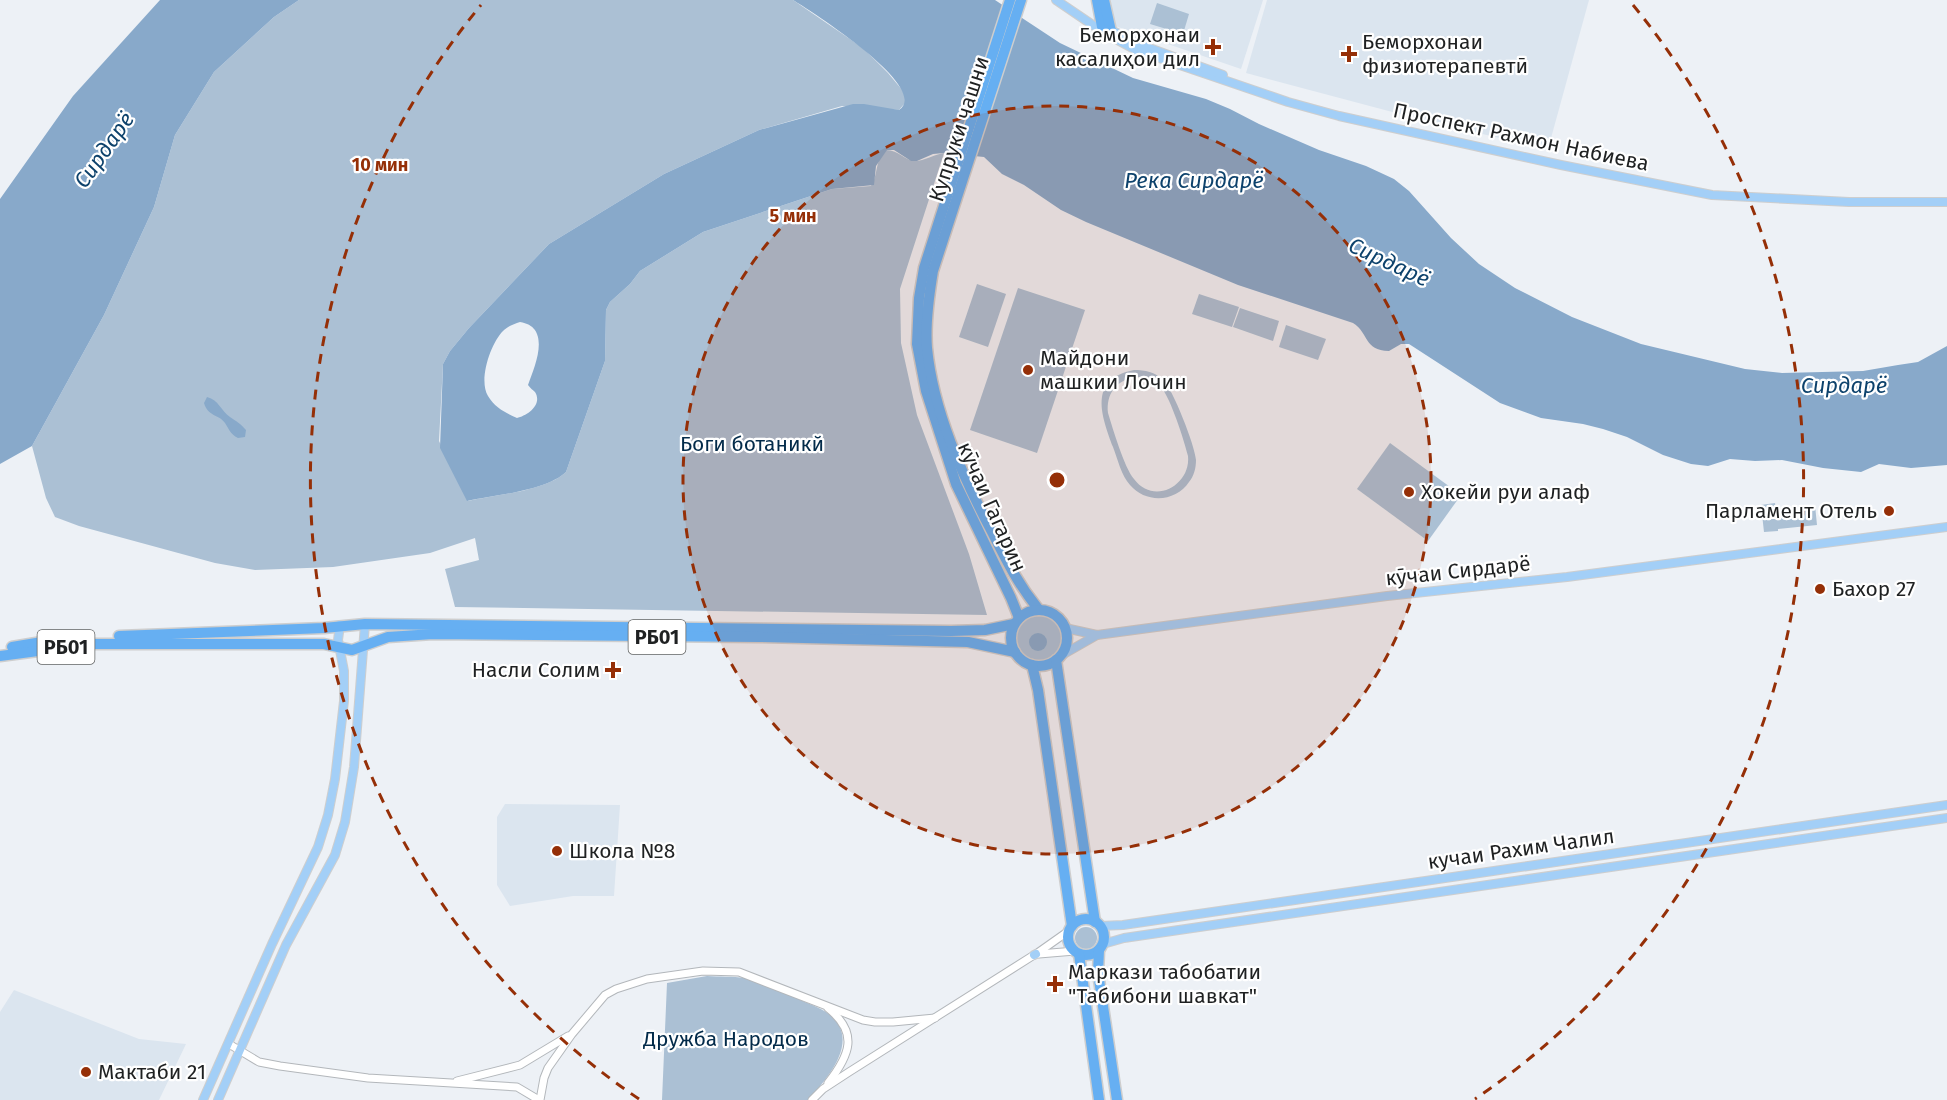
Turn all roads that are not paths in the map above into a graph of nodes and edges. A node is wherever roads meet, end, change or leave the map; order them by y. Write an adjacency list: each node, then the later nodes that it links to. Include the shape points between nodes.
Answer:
1 (1010, 0): 10 (highway)
2 (1021, 0): 10 (highway, Купруки чашни)
3 (1056, 0): 7 (main road)
4 (1063, 0): 7 (main road)
5 (1097, 0): 7 (highway)
6 (1104, 0): 7 (highway)
7 (1105, 29): 8 (main road, Проспект Рахмон Набиева, via 1183,61 1314,104 1675,185 1808,196); 9 (main road, Проспект Рахмон Набиева, via 1136,50 1288,102 1676,189 1751,198)
8 (1947, 197)
9 (1947, 202)
10 (928, 269): 12 (highway, кӯчаи Гагарин, via 927,346 933,384 964,478 1020,587); 13 (highway, кӯчаи Гагарин, via 919,298 917,344 926,391 957,484 1011,598)
11 (1947, 527): 17 (main road, кӯчаи Сирдарё)
12 (1039, 610): 13 (highway, РБ01); 16 (highway, via 1056,616)
13 (1017, 621): 14 (highway, РБ01, via 985,630 951,631); 22 (highway, via 1011,638)
14 (365, 624): 15 (highway, РБ01); 19 (main road)
15 (340, 626): 18 (highway, РБ01); 20 (main road)
16 (1065, 628): 17 (main road); 24 (highway, via 1066,647)
17 (1097, 635): 24 (main road)
18 (133, 639): 20 (highway, РБ01, via 324,644); 21 (highway, РБ01, via 48,640); 23 (highway, РБ01)
19 (363, 646): 20 (highway, РБ01, via 352,650); 22 (highway, РБ01, via 388,637 433,634 968,642); 37 (main road, via 354,767 342,833 335,855 286,945)
20 (339, 648): 36 (main road, via 344,701 328,815 318,847)
21 (0, 649)
22 (1015, 652): 25 (highway, РБ01)
23 (0, 656)
24 (1059, 658): 25 (highway, via 1045,666); 28 (highway, via 1059,686)
25 (1032, 665): 29 (highway)
26 (1947, 805): 28 (main road, кучаи Рахим Чалил, via 1123,925)
27 (1947, 818): 30 (main road, кучаи Рахим Чалил, via 1124,938)
28 (1097, 924): 29 (highway, via 1085,920); 30 (highway, via 1104,935)
29 (1071, 928): 31 (highway, via 1069,941); 32 (street)
30 (1101, 947): 31 (highway, via 1090,955); 45 (highway, via 1098,973)
31 (1077, 952): 32 (street); 44 (highway)
32 (1035, 955): 34 (street)
33 (821, 1003): 34 (street, via 875,1022); 35 (street, via 739,972 703,971 647,979 616,989 599,1001); 39 (street, via 845,1025 848,1046 839,1069)
34 (935, 1018): 39 (street)
35 (572, 1034): 38 (street, via 520,1065 460,1081); 42 (street, via 548,1068)
36 (229, 1044): 37 (street); 40 (main road)
37 (241, 1052): 38 (street, via 259,1062 280,1066); 41 (main road)
38 (422, 1082): 42 (street, via 517,1088)
39 (823, 1089): 43 (street)
40 (203, 1100)
41 (218, 1100)
42 (539, 1100)
43 (812, 1100)
44 (1099, 1100)
45 (1117, 1100)

